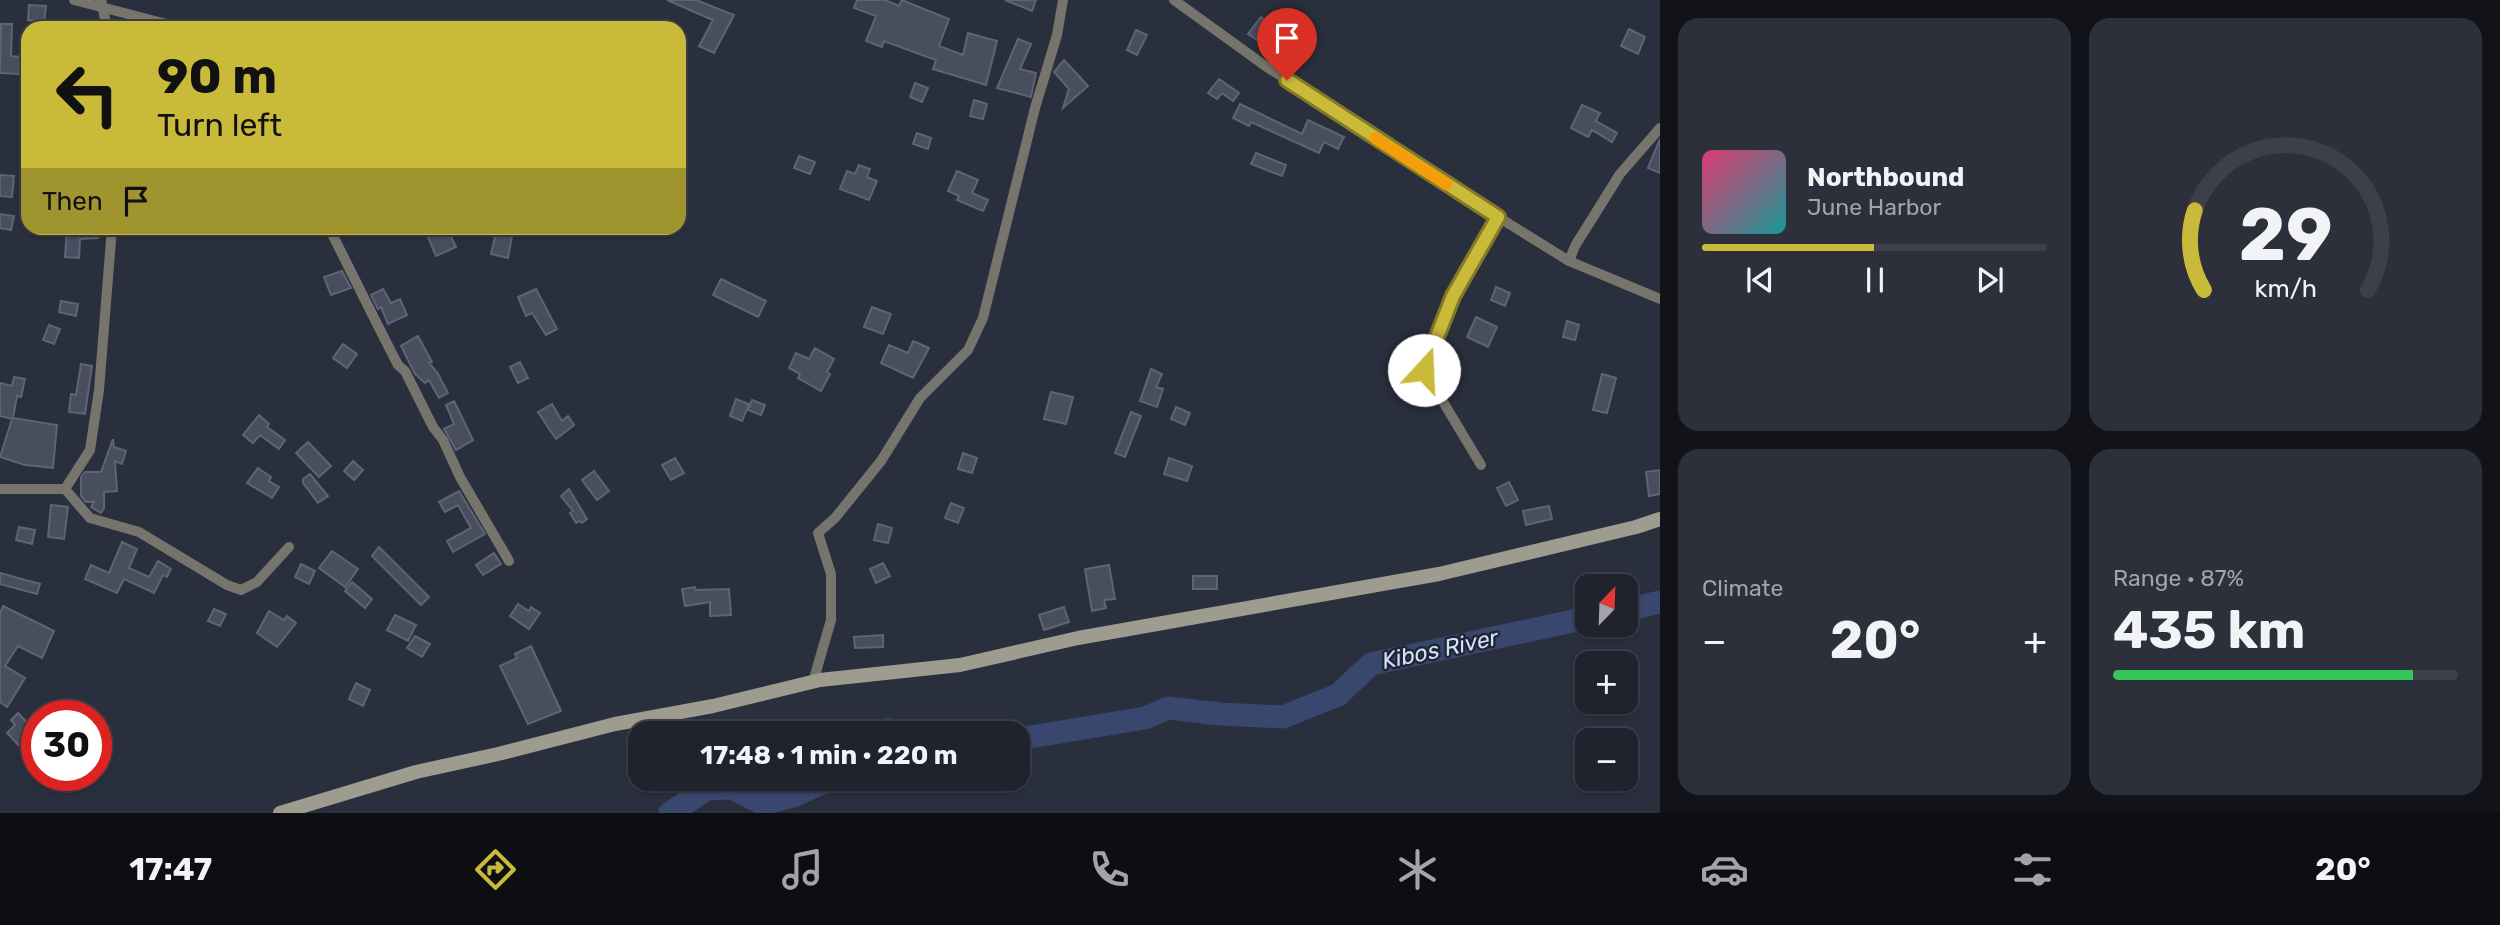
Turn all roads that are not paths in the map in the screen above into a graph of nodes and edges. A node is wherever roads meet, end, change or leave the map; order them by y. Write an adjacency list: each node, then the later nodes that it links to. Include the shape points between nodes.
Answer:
1 (74, 0): 4 (street)
2 (1063, 0): 19 (street, via 983,318 968,350 920,398 881,461 818,533 831,574 831,620)
3 (1174, 0): 8 (street, via 1264,65)
4 (101, 4): 5 (street); 6 (street)
5 (105, 21)
6 (158, 21)
7 (1660, 128): 11 (street, via 1620,174)
8 (1498, 217): 11 (street); 13 (street, via 1453,296 1424,370)
9 (112, 235): 15 (street, via 90,450)
10 (333, 235): 18 (street, via 367,308)
11 (1569, 261): 12 (street)
12 (1660, 299)
13 (1481, 465)
14 (0, 489): 15 (street)
15 (65, 489): 17 (street, via 90,518 139,532 241,590 257,582)
16 (1660, 519): 19 (main road, via 1439,574 1078,638 960,665)
17 (289, 547)
18 (509, 561)
19 (813, 682): 20 (main road, via 416,772)
20 (280, 813)

